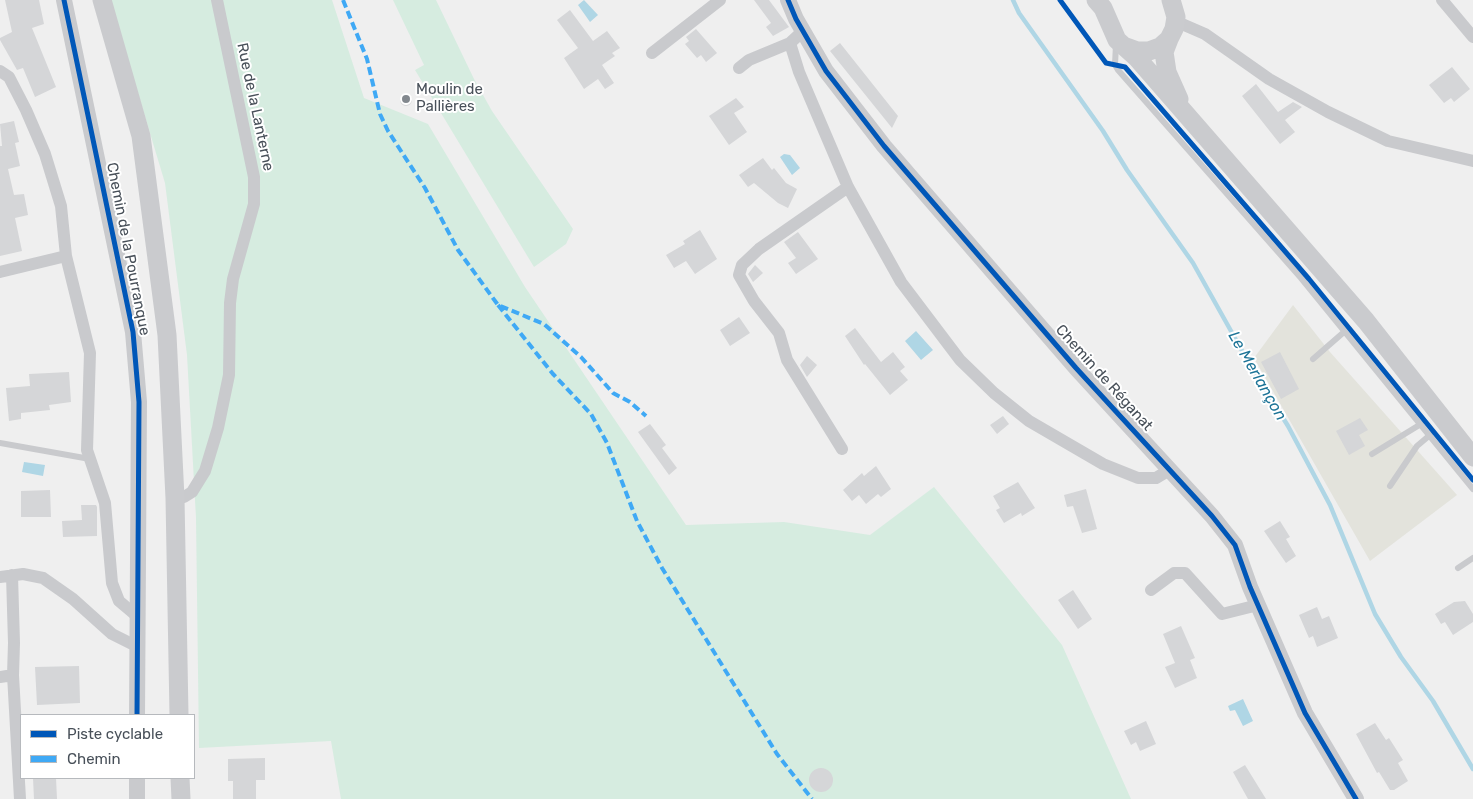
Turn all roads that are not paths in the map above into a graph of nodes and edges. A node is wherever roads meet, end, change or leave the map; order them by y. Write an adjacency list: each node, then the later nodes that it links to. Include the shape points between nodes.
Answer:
1 (64, 0): 45 (street, Chemin de la Pourranque, via 132,332 139,402)
2 (93, 0): 24 (main road)
3 (102, 0): 24 (main road, via 141,136)
4 (217, 0): 39 (street, Rue de la Lanterne, via 254,177 254,204 233,280 229,375 218,428 205,471 192,492)
5 (720, 0): 18 (street)
6 (788, 0): 13 (street, Chemin de Réganat)
7 (1096, 0): 11 (main road)
8 (1113, 0): 11 (main road)
9 (1171, 0): 12 (main road)
10 (1442, 0): 14 (street)
11 (1108, 21): 17 (main road)
12 (1175, 21): 15 (main road); 22 (street, via 1205,34 1268,79 1388,141)
13 (803, 31): 16 (street); 36 (street, Chemin de Réganat, via 826,71 884,146 1076,368)
14 (1473, 37)
15 (1168, 39): 17 (main road, via 1149,51 1137,51); 21 (main road, via 1164,52 1167,72)
16 (790, 43): 19 (street, via 749,60); 23 (street)
17 (1121, 44): 21 (main road); 27 (lane, via 1114,51 1118,70)
18 (652, 53)
19 (739, 68)
20 (0, 71): 25 (street, via 9,77 45,154 61,206)
21 (1186, 114): 34 (main road, via 1366,321)
22 (1473, 161)
23 (848, 187): 32 (street, via 759,249 742,265 739,275 779,333 787,360); 36 (street, via 901,282 960,360 994,393 1029,421 1103,464 1138,478 1156,478)
24 (149, 191): 39 (main road, via 167,335)
25 (66, 256): 26 (street); 35 (street, via 90,353 87,450)
26 (0, 272)
27 (1344, 332): 28 (lane); 29 (lane)
28 (1313, 359)
29 (1421, 424): 30 (lane); 33 (lane)
30 (1430, 435): 37 (lane, via 1417,446); 38 (lane)
31 (0, 443): 35 (lane)
32 (842, 449)
33 (1372, 454)
34 (1473, 457)
35 (90, 459): 45 (street, via 105,503 112,583 119,600)
36 (1170, 469): 44 (street, Chemin de Réganat, via 1235,545)
37 (1390, 486)
38 (1473, 489)
39 (175, 498): 49 (main road)
40 (1473, 558): 41 (lane)
41 (1458, 568)
42 (6, 576): 46 (street, via 23,574 43,578 73,598 112,634); 47 (street, via 14,643)
43 (1151, 590): 44 (street, via 1174,573 1185,573 1222,614)
44 (1258, 606): 55 (street, Chemin de Réganat, via 1304,713)
45 (138, 617): 46 (street, Chemin de la Pourranque)
46 (138, 647): 48 (street, Chemin de la Pourranque)
47 (6, 676): 52 (street)
48 (137, 714)
49 (179, 714)
50 (137, 779): 53 (street)
51 (180, 779): 54 (main road)
52 (20, 799)
53 (137, 799)
54 (180, 799)
55 (1356, 799)

